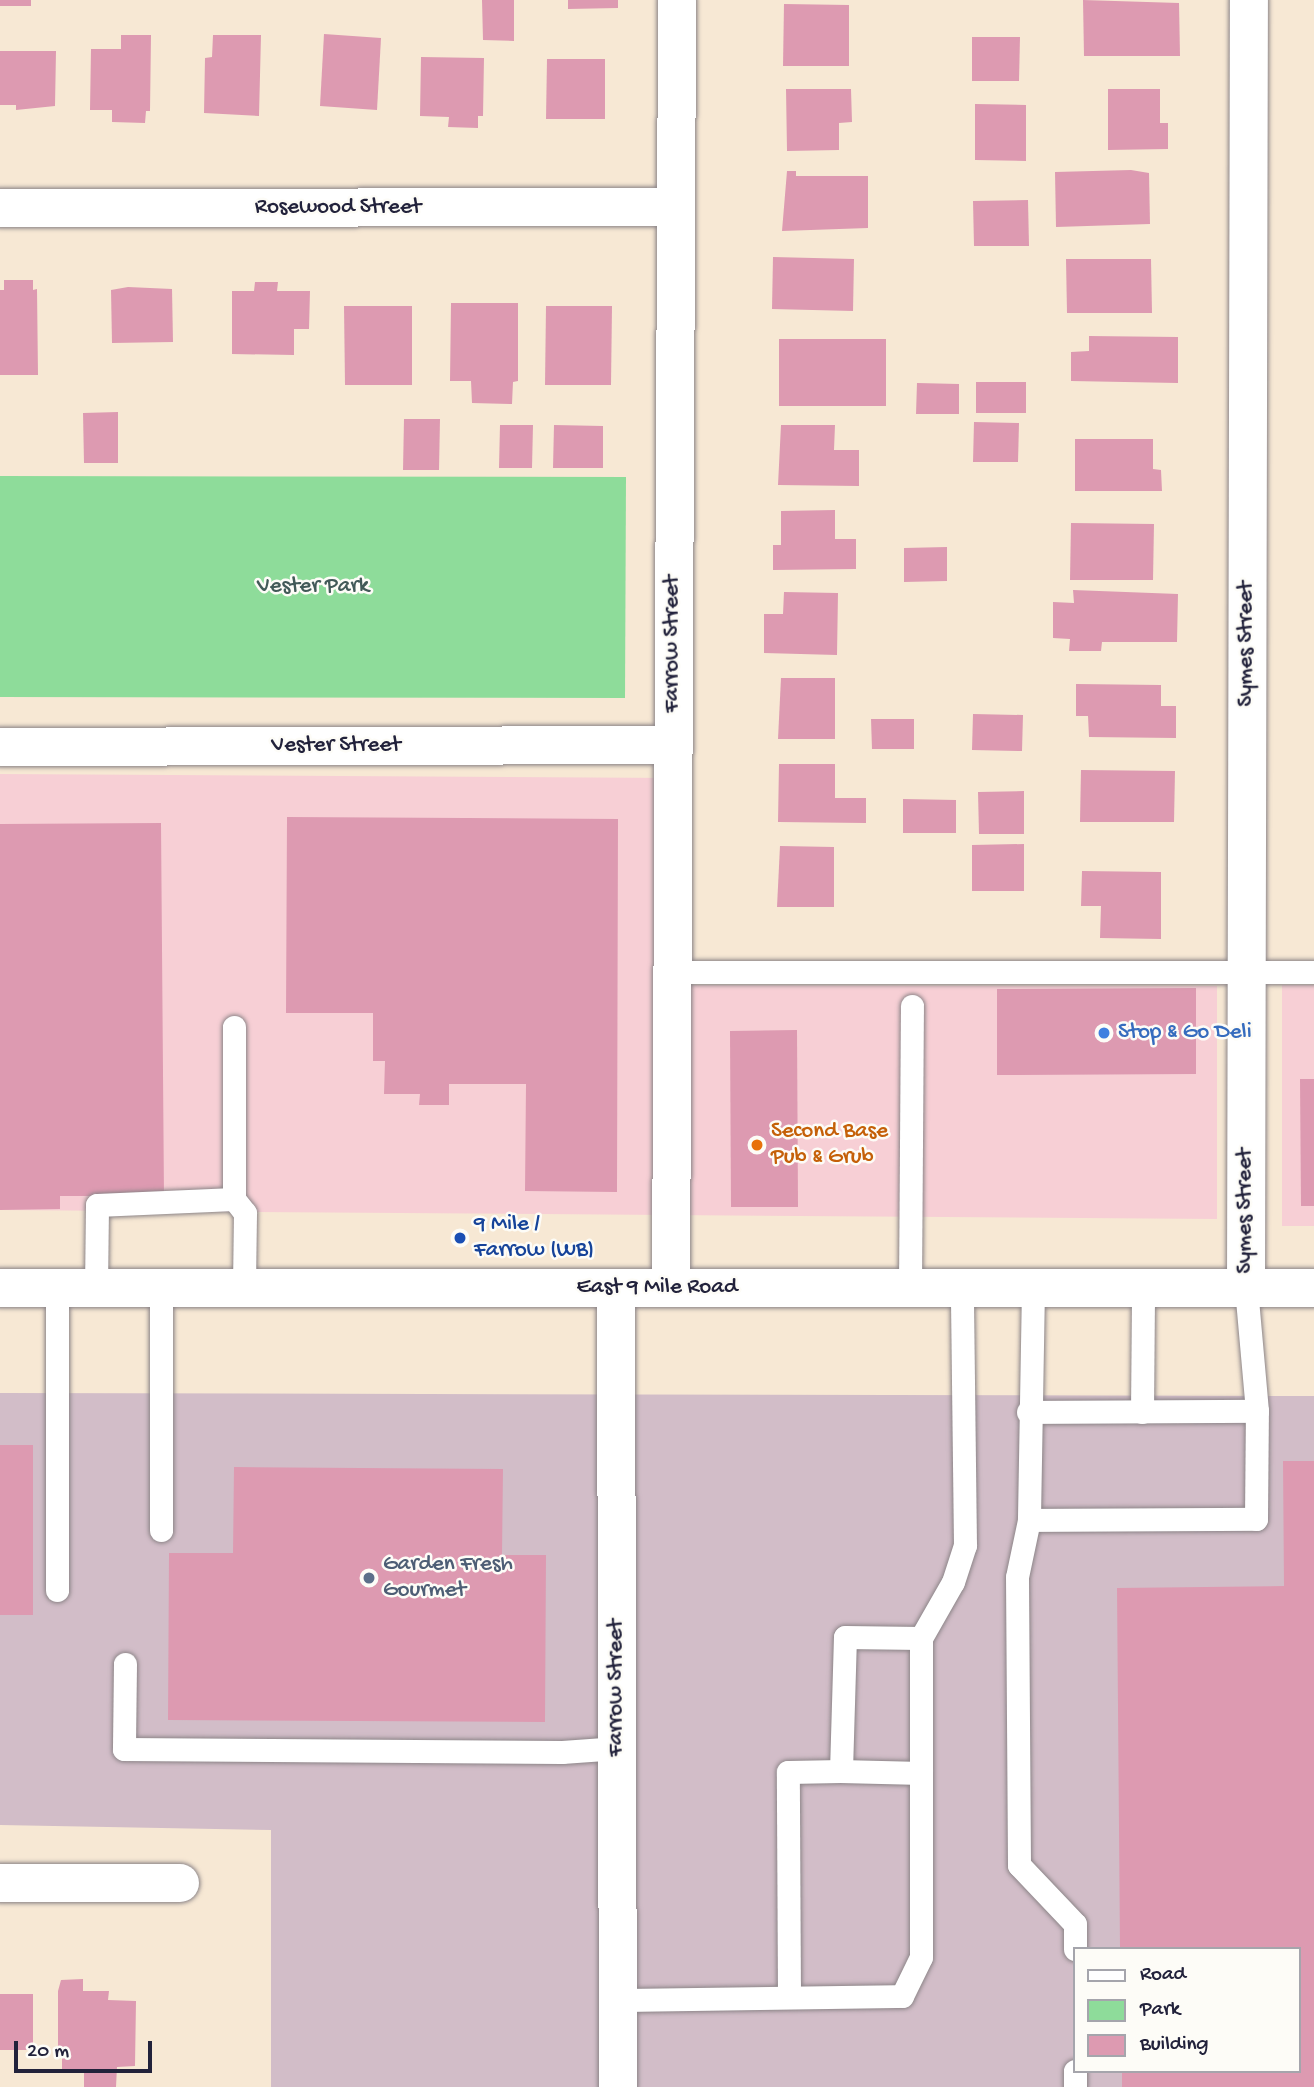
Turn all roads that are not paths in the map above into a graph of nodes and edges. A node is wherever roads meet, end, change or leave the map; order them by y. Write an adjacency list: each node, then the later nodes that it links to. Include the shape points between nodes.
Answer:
1 (677, 0): 3 (street, Farrow Street)
2 (1249, 0): 9 (street, Symes Street)
3 (676, 207): 4 (street, Rosewood Street); 5 (street, Farrow Street)
4 (0, 208)
5 (673, 745): 6 (street, Vester Street); 8 (street, Farrow Street)
6 (0, 747)
7 (1314, 971): 9 (lane)
8 (672, 972): 9 (lane); 19 (street, Farrow Street)
9 (1246, 972): 22 (street, Symes Street)
10 (912, 1006): 13 (lane)
11 (234, 1027): 12 (lane)
12 (234, 1199): 17 (lane, via 97,1205); 25 (lane, via 245,1213)
13 (909, 1287): 14 (street, East 9 Mile Road); 19 (street, East 9 Mile Road)
14 (962, 1287): 20 (street, East 9 Mile Road); 32 (lane, via 965,1545 953,1582)
15 (0, 1288): 16 (street, East 9 Mile Road)
16 (57, 1288): 17 (street, East 9 Mile Road); 31 (lane)
17 (96, 1288): 24 (street, East 9 Mile Road)
18 (615, 1288): 19 (street, East 9 Mile Road); 25 (street, East 9 Mile Road); 34 (street, Farrow Street)
19 (671, 1288)
20 (1033, 1288): 21 (street, East 9 Mile Road); 27 (lane)
21 (1143, 1288): 22 (street, East 9 Mile Road); 28 (lane)
22 (1246, 1288): 23 (street, East 9 Mile Road); 26 (lane)
23 (1314, 1288)
24 (162, 1289): 25 (street, East 9 Mile Road); 30 (lane)
25 (244, 1289)
26 (1256, 1411): 28 (lane); 29 (lane, via 1256,1519)
27 (1028, 1412): 28 (lane); 29 (lane)
28 (1142, 1412)
29 (1028, 1520): 39 (lane, via 1017,1577 1019,1865 1074,1924)
30 (161, 1530)
31 (57, 1590)
32 (920, 1638): 35 (lane, via 845,1637); 36 (lane)
33 (125, 1664): 34 (lane, via 124,1749 562,1752)
34 (618, 1748): 41 (street, Farrow Street)
35 (841, 1771): 36 (lane); 40 (lane, via 788,1772)
36 (921, 1773): 40 (lane, via 921,1957 902,1996)
37 (0, 1883): 38 (street)
38 (180, 1883)
39 (1075, 1947)
40 (789, 1997): 41 (lane)
41 (618, 2000): 42 (street, Farrow Street)
42 (618, 2087)

